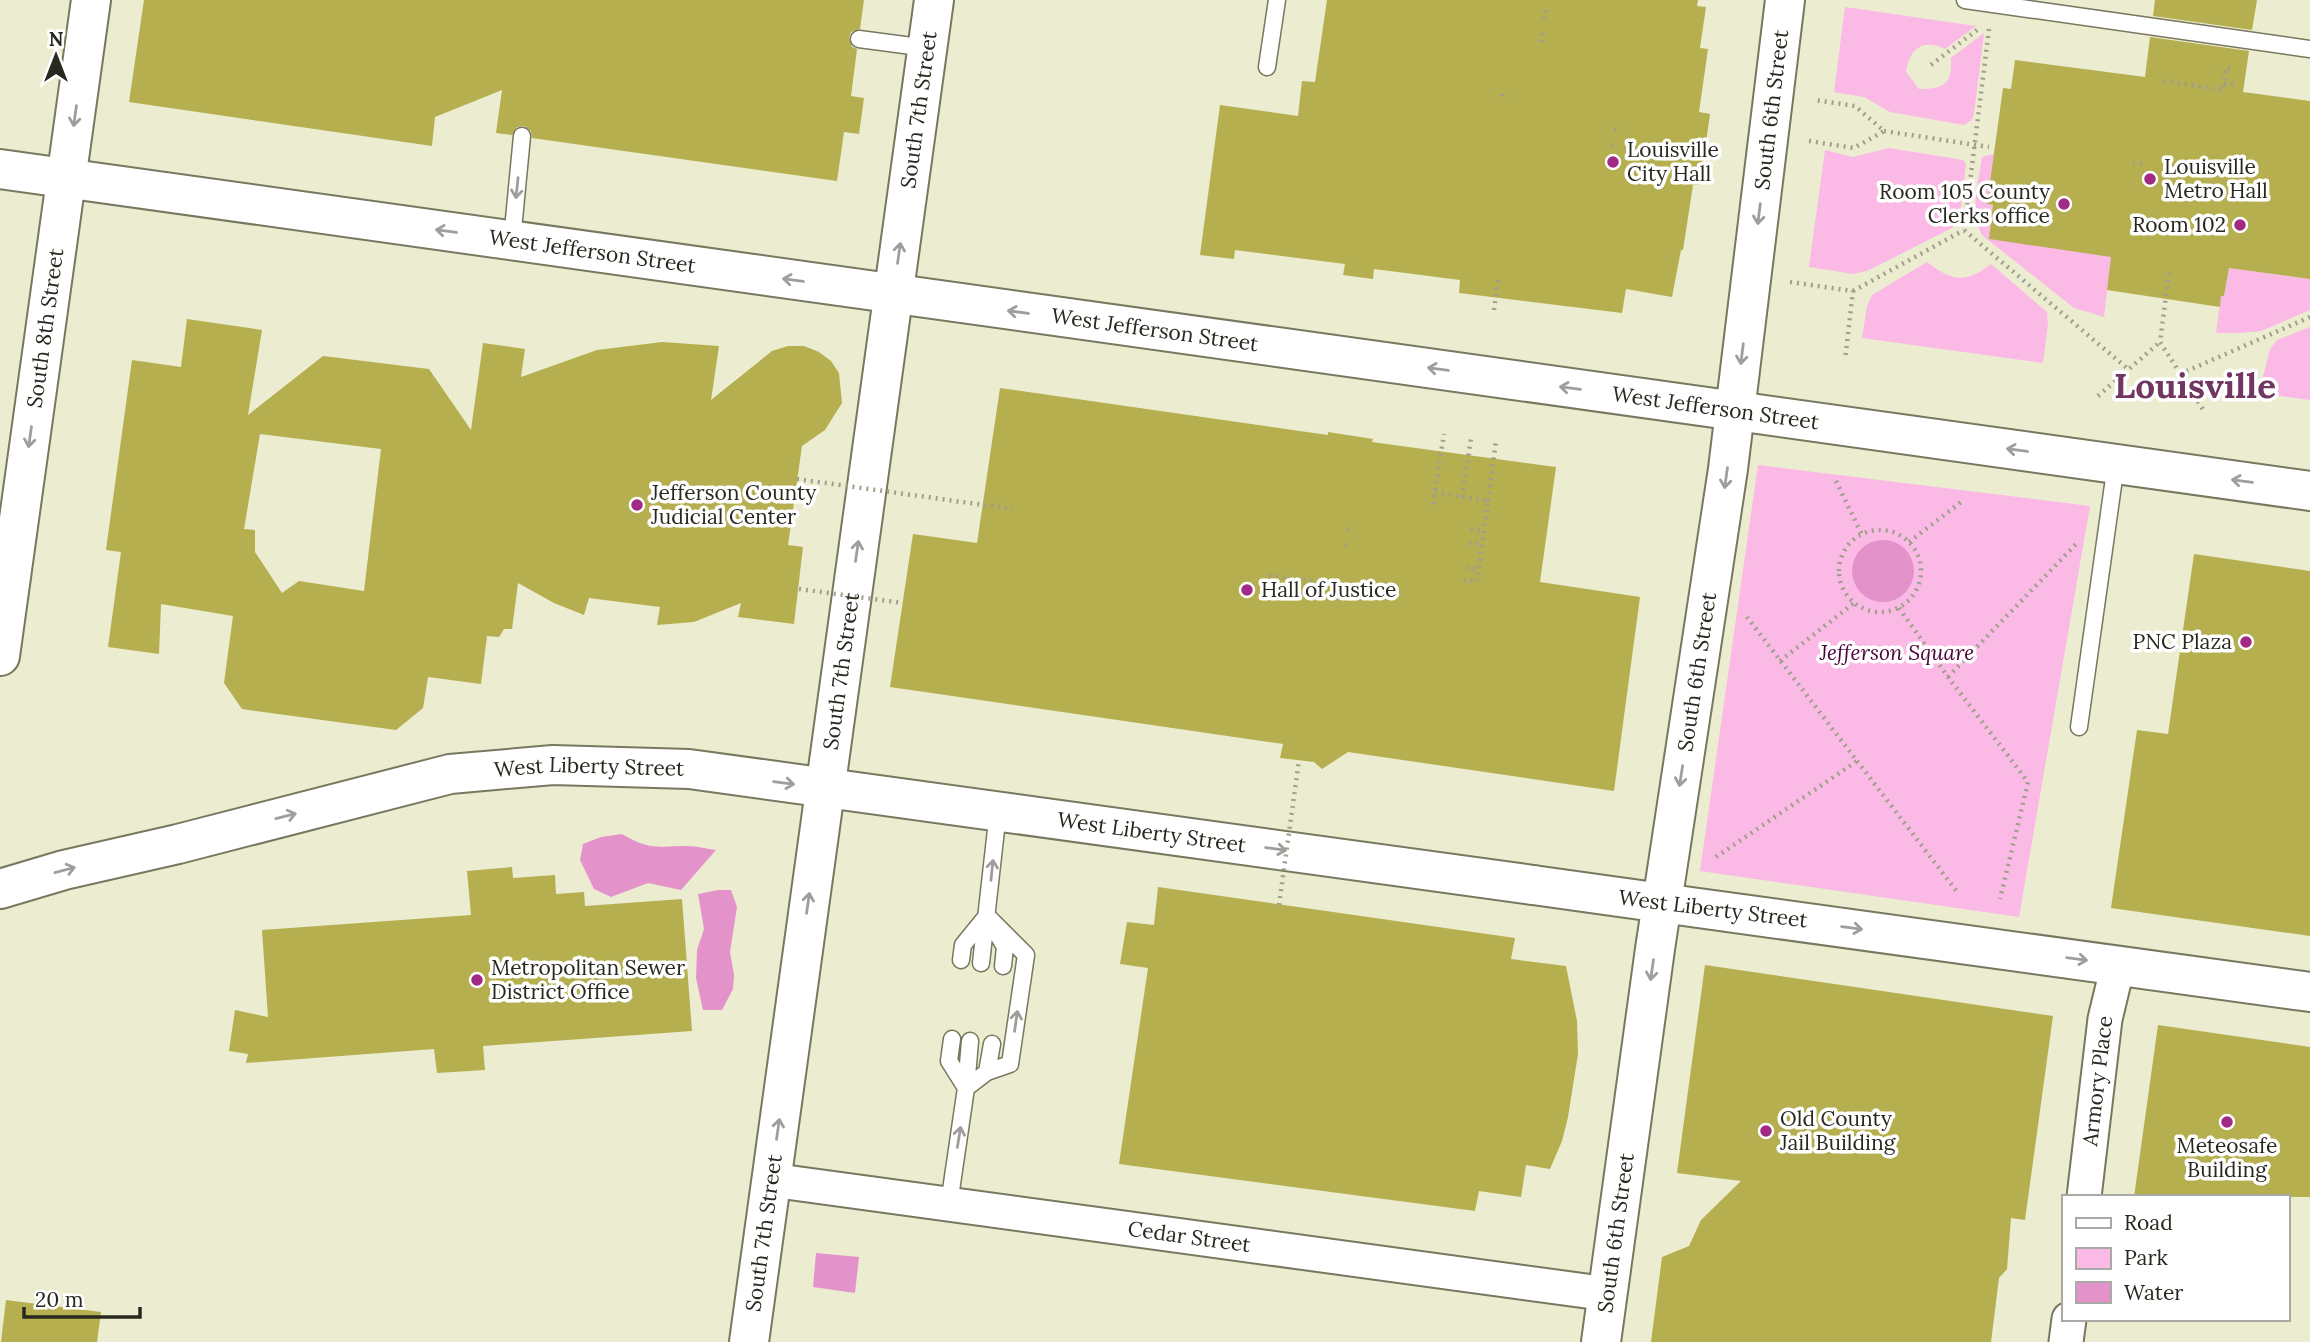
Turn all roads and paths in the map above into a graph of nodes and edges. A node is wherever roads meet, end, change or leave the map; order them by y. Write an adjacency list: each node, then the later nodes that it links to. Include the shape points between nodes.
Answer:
1 (91, 0): 30 (main road, South 8th Street, one-way to 30)
2 (934, 0): 11 (main road, South 7th Street)
3 (1277, 0): 14 (lane)
4 (1785, 0): 45 (main road, South 6th Street, one-way to 45)
5 (1965, 0): 12 (lane)
6 (1546, 10): 7 (path)
7 (1544, 19)
8 (1543, 30): 10 (path)
9 (859, 39): 11 (lane)
10 (1541, 42)
11 (927, 48): 37 (main road, South 7th Street, one-way to 11)
12 (2310, 49)
13 (1931, 65): 24 (path, via 1991,20)
14 (1267, 67)
15 (2232, 68): 17 (path, via 2226,68)
16 (2164, 80): 17 (path, via 2223,90)
17 (2224, 83): 18 (path)
18 (2237, 85)
19 (1815, 100): 20 (path, via 1855,106)
20 (1884, 131): 22 (path, via 1854,148); 24 (path)
21 (522, 136): 32 (lane, one-way to 32)
22 (1810, 141)
23 (1655, 143): 26 (path)
24 (1975, 145): 25 (path); 31 (path)
25 (1989, 147)
26 (1715, 151)
27 (2133, 163): 28 (path)
28 (2141, 164)
29 (0, 169): 30 (main road, West Jefferson Street)
30 (66, 177): 32 (main road, West Jefferson Street, one-way to 30); 79 (main road, South 8th Street, one-way to 79)
31 (1964, 230): 36 (path); 42 (path)
32 (512, 240): 37 (main road, West Jefferson Street, one-way to 32)
33 (2169, 273): 40 (path)
34 (1498, 280): 38 (path)
35 (1790, 282): 36 (path)
36 (1853, 290): 41 (path)
37 (893, 294): 45 (main road, West Jefferson Street, one-way to 37); 85 (main road, South 7th Street, one-way to 37)
38 (1494, 310)
39 (2310, 317): 43 (path)
40 (2160, 342): 42 (path); 43 (path)
41 (1845, 360)
42 (2128, 369): 44 (path)
43 (2180, 373): 46 (path)
44 (2098, 396)
45 (1735, 411): 50 (main road, West Jefferson Street, one-way to 45); 91 (main road, South 6th Street, one-way to 91)
46 (2204, 411)
47 (1444, 434): 54 (path)
48 (1471, 438): 55 (path)
49 (1496, 441): 56 (path)
50 (2116, 464): 53 (main road, West Jefferson Street, one-way to 50); 82 (lane)
51 (797, 480): 59 (path, bridge)
52 (1836, 481): 62 (path)
53 (2310, 491)
54 (1435, 492): 55 (path); 58 (path)
55 (1462, 497): 56 (path)
56 (1488, 500): 61 (path)
57 (1961, 502): 63 (path)
58 (1433, 504)
59 (1013, 509)
60 (1471, 529): 61 (path)
61 (1484, 531): 66 (path)
62 (1862, 535): 63 (path, via 1886,531); 76 (path, via 1843,554 1840,567 1846,593)
63 (1909, 542): 77 (path, via 1921,564 1921,578 1910,600)
64 (2077, 542): 81 (path)
65 (1469, 543): 66 (path)
66 (1482, 544): 68 (path)
67 (1466, 568): 68 (path)
68 (1479, 569): 70 (path, via 1477,582)
69 (1328, 580): 71 (path, via 1269,573)
70 (1464, 580)
71 (1341, 585)
72 (799, 589): 75 (path, bridge)
73 (1267, 589): 74 (path, via 1339,601)
74 (1276, 593)
75 (902, 603)
76 (1854, 603): 77 (path, via 1876,612); 80 (path)
77 (1899, 608): 81 (path)
78 (1746, 617): 80 (path)
79 (0, 656)
80 (1780, 661): 84 (path)
81 (1948, 677): 90 (path, via 2028,782)
82 (2079, 727)
83 (1299, 760): 92 (path, bridge)
84 (1857, 761): 87 (path); 89 (path)
85 (825, 788): 86 (main road, West Liberty Street); 88 (main road, West Liberty Street, one-way to 85, via 450,774 553,765 689,769); 104 (main road, South 7th Street, one-way to 85)
86 (998, 812): 91 (main road, West Liberty Street, one-way to 91); 93 (lane, one-way to 86)
87 (1716, 857)
88 (0, 889)
89 (1958, 893)
90 (2000, 899)
91 (1662, 903): 96 (main road, West Liberty Street, one-way to 96); 107 (main road, South 6th Street, one-way to 107)
92 (1279, 905)
93 (987, 916): 94 (lane, via 963,945); 95 (lane); 97 (lane, via 1005,947); 102 (lane, one-way to 93, via 1010,1064 1026,955)
94 (961, 960)
95 (981, 962)
96 (2118, 965): 98 (main road, West Liberty Street); 105 (street, Armory Place, via 2105,1019)
97 (1003, 966)
98 (2310, 992)
99 (952, 1038): 103 (lane, via 949,1061)
100 (971, 1041): 103 (lane)
101 (992, 1044): 102 (lane)
102 (987, 1072): 103 (lane)
103 (967, 1088): 106 (lane, one-way to 103)
104 (771, 1180): 106 (street, Cedar Street); 109 (main road, South 7th Street)
105 (2084, 1195)
106 (949, 1205): 107 (street, Cedar Street)
107 (1608, 1294): 110 (main road, South 6th Street)
108 (2069, 1321): 111 (street)
109 (749, 1342)
110 (1601, 1342)
111 (2066, 1342)

